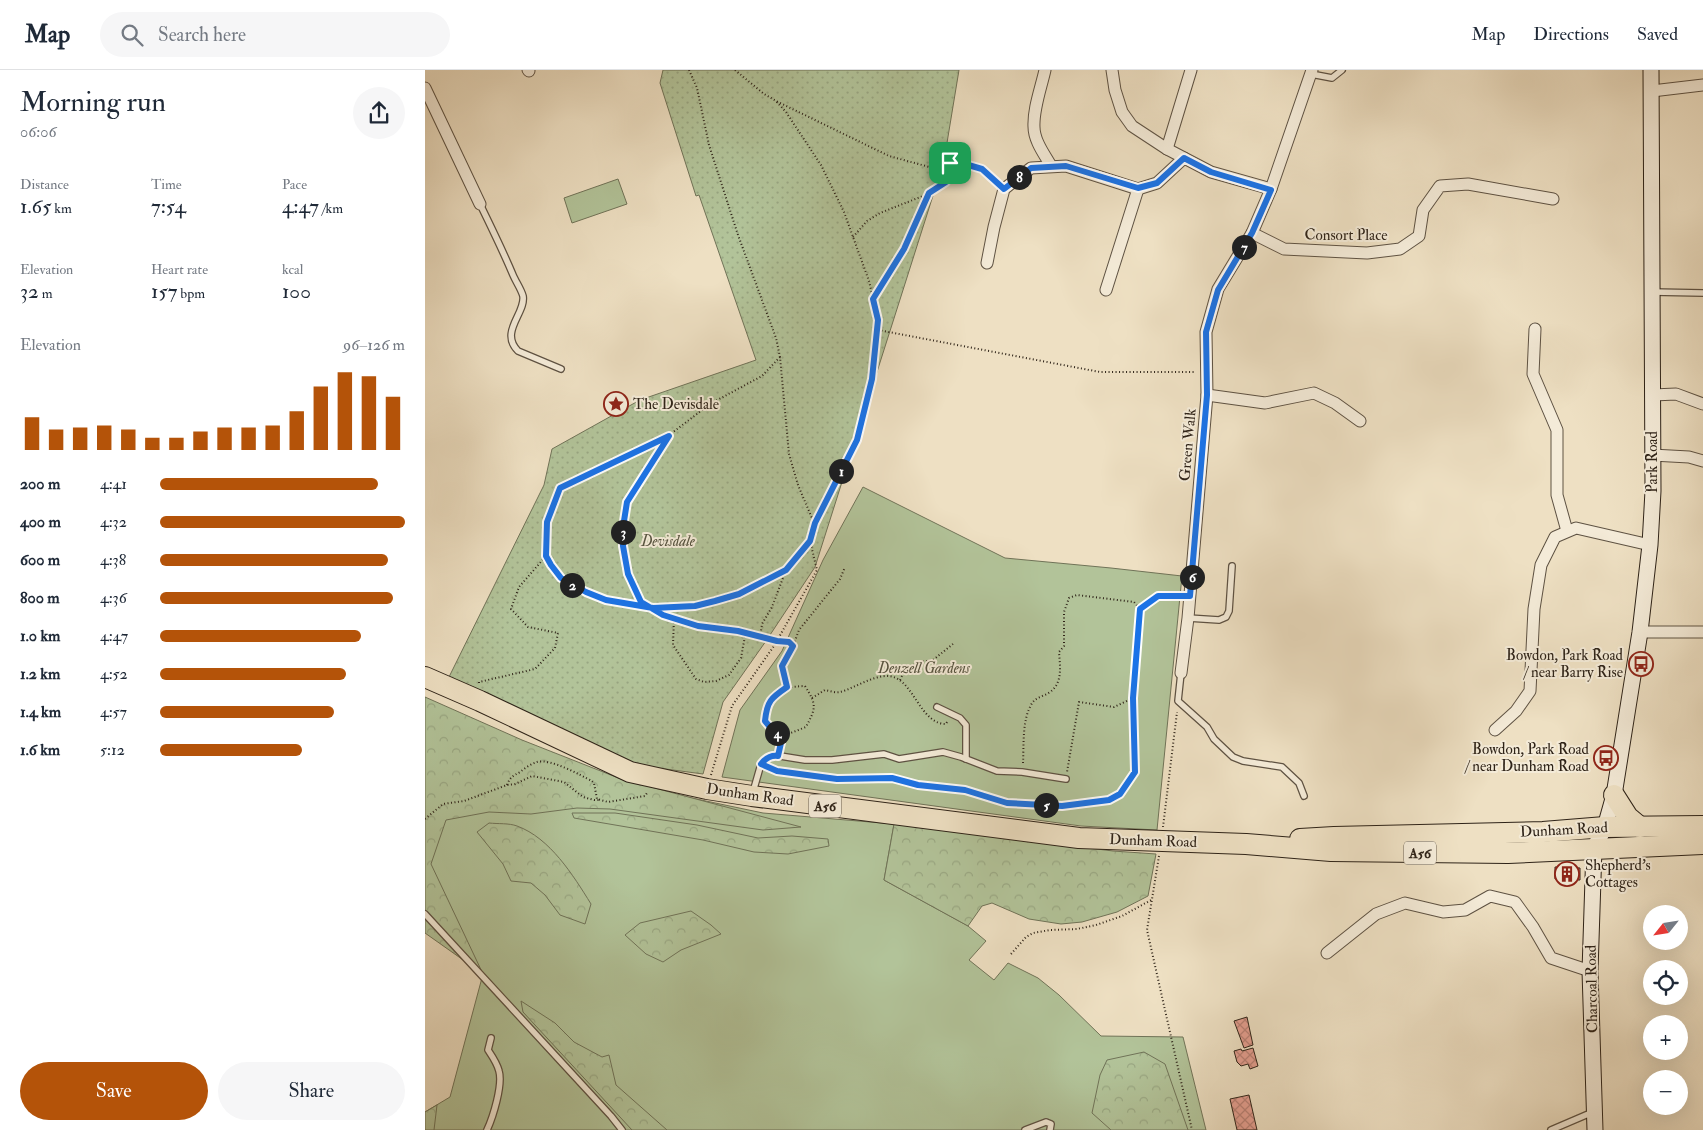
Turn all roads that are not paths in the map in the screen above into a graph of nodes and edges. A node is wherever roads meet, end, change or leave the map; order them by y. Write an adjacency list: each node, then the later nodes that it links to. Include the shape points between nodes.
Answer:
1 (1045, 70): 12 (street, via 1034,129)
2 (1112, 70): 10 (street, via 1122,112 1133,126)
3 (1191, 70): 10 (street)
4 (1342, 70): 6 (lane, via 1332,78)
5 (1651, 70): 9 (main road, Park Road)
6 (1312, 72): 14 (street, Green Walk)
7 (1703, 85): 9 (street)
8 (425, 88): 16 (street)
9 (1652, 92): 20 (main road, Park Road)
10 (1167, 149): 11 (street)
11 (1184, 158): 13 (street, via 1157,183); 14 (street, via 1211,172)
12 (1051, 166): 13 (street, via 1066,166); 18 (street, via 1031,168 1004,189)
13 (1138, 188): 19 (street)
14 (1271, 190): 17 (street, Green Walk)
15 (1553, 199): 17 (street, Consort Place, via 1468,184 1440,186 1423,210 1419,236 1400,250 1367,253 1284,249)
16 (480, 204): 23 (lane, via 523,296 523,306 511,331 515,348)
17 (1252, 233): 24 (street, Green Walk, via 1218,290 1206,332)
18 (987, 263)
19 (1106, 290)
20 (1652, 292): 21 (lane); 25 (main road, Park Road)
21 (1703, 292)
22 (1535, 329): 30 (street, via 1533,374 1557,430 1557,495)
23 (561, 369)
24 (1207, 395): 27 (street, via 1265,403 1314,392); 33 (street, Green Walk, via 1188,563)
25 (1653, 395): 26 (street, via 1676,394); 28 (main road, Park Road)
26 (1703, 404)
27 (1360, 421)
28 (1653, 455): 29 (street); 31 (main road, Park Road)
29 (1703, 461)
30 (1567, 532): 31 (street, via 1576,528); 39 (street, via 1555,537 1541,565 1534,609 1530,691 1517,712)
31 (1650, 545): 34 (main road, Park Road)
32 (1232, 566): 33 (lane, via 1227,617 1219,620)
33 (1188, 618): 36 (street, Green Walk)
34 (1640, 632): 35 (street); 42 (main road, Park Road)
35 (1703, 632)
36 (1181, 673): 44 (lane, Green Walk, via 1178,702 1207,727 1214,739 1233,757 1243,761 1282,766 1299,783)
37 (425, 677): 43 (highway, Dunham Road / A56, via 630,772)
38 (937, 707): 40 (lane, via 960,718 966,725)
39 (1495, 730)
40 (966, 759): 41 (lane, via 997,771); 43 (lane, via 943,752 899,759 884,754 832,760 774,755 761,764)
41 (1065, 779)
42 (1614, 795): 46 (main road, Park Road); 47 (highway)
43 (752, 796): 49 (highway, Dunham Road / A56, via 1079,838)
44 (1304, 796)
45 (1703, 826): 47 (highway, Dunham Road / A56)
46 (1605, 827): 47 (highway, Dunham Road / A56); 48 (highway, Dunham Road / A56); 51 (highway, via 1618,838 1650,838); 52 (main road, Park Road)
47 (1640, 827)
48 (1543, 832): 49 (highway, Dunham Road / A56, via 1334,836); 52 (highway, via 1551,838 1585,841)
49 (1246, 844): 52 (highway, Dunham Road / A56, via 1331,852 1508,853)
50 (1703, 844): 51 (highway, Dunham Road / A56)
51 (1664, 845): 52 (highway, Dunham Road / A56)
52 (1594, 848): 55 (main road, Charcoal Road)
53 (425, 914): 59 (lane)
54 (1327, 953): 55 (street, via 1376,914 1405,903 1443,912 1465,910 1490,896 1515,902 1551,958)
55 (1590, 971): 57 (main road, Charcoal Road)
56 (491, 1038): 58 (lane, via 488,1050 500,1072 497,1098)
57 (1595, 1111): 62 (lane); 63 (main road, Charcoal Road)
58 (487, 1130)
59 (622, 1130)
60 (1025, 1130): 61 (lane, via 1046,1122 1051,1124)
61 (1050, 1130)
62 (1551, 1130)
63 (1595, 1130)

